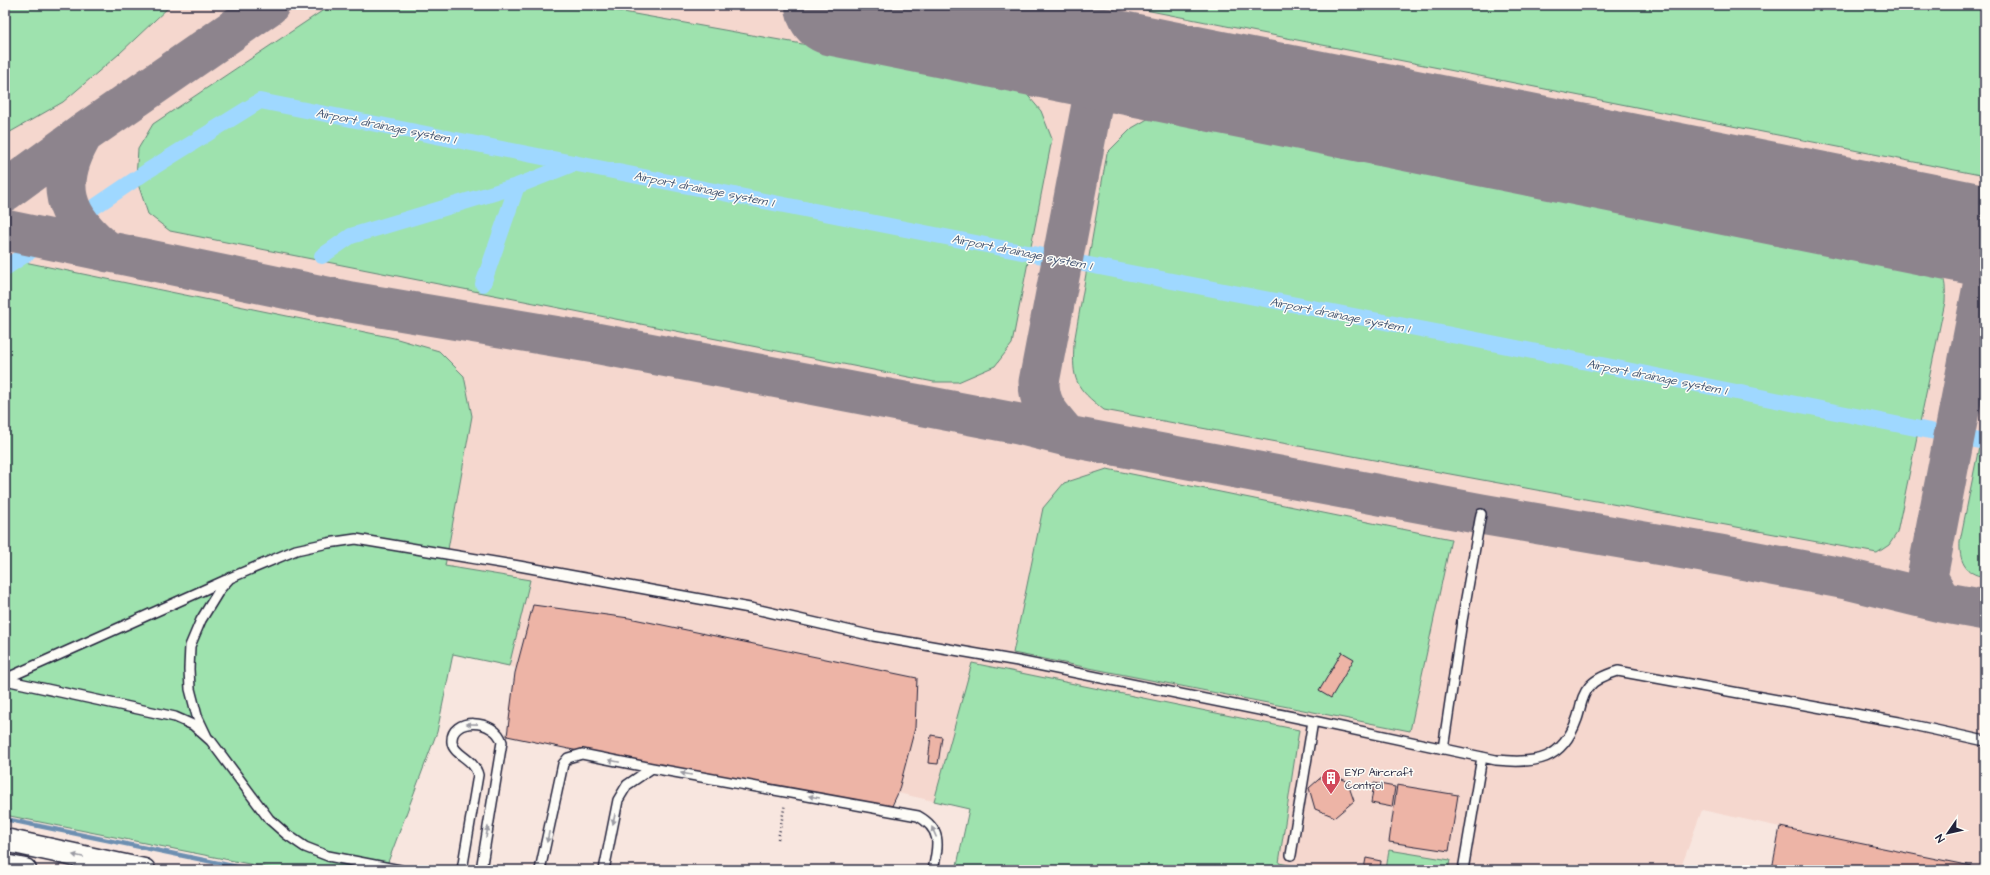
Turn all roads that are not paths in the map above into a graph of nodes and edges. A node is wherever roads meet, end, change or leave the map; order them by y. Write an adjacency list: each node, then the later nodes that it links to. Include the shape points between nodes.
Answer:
1 (1481, 514): 7 (lane)
2 (230, 578): 3 (lane); 4 (lane, via 296,550 356,540 380,542 755,609 873,636 1018,661); 5 (lane, via 201,620 190,646 190,689)
3 (5, 680): 5 (lane, via 175,717 193,725)
4 (1313, 721): 7 (lane); 11 (lane)
5 (206, 737): 15 (lane, via 269,819 286,834 305,847 328,856)
6 (1985, 741): 8 (lane, via 1899,722 1618,672 1606,675 1589,687 1568,739 1555,752 1541,759 1521,762)
7 (1443, 749): 8 (lane)
8 (1482, 757): 21 (lane)
9 (652, 768): 18 (lane, one-way to 18, via 582,754 568,758 563,764); 19 (lane, one-way to 19, via 627,785 618,800); 20 (lane, one-way to 9, via 938,847 936,834 926,821 918,816)
10 (5, 840): 14 (main road, one-way to 10)
11 (1291, 855)
12 (5, 866): 13 (main road)
13 (25, 870)
14 (144, 870)
15 (400, 870)
16 (462, 870): 17 (lane, one-way to 16, via 502,742 497,731 491,727 472,723 460,727 452,740 455,748 473,764 478,775)
17 (481, 870)
18 (540, 870)
19 (604, 870)
20 (933, 870)
21 (1463, 870)

